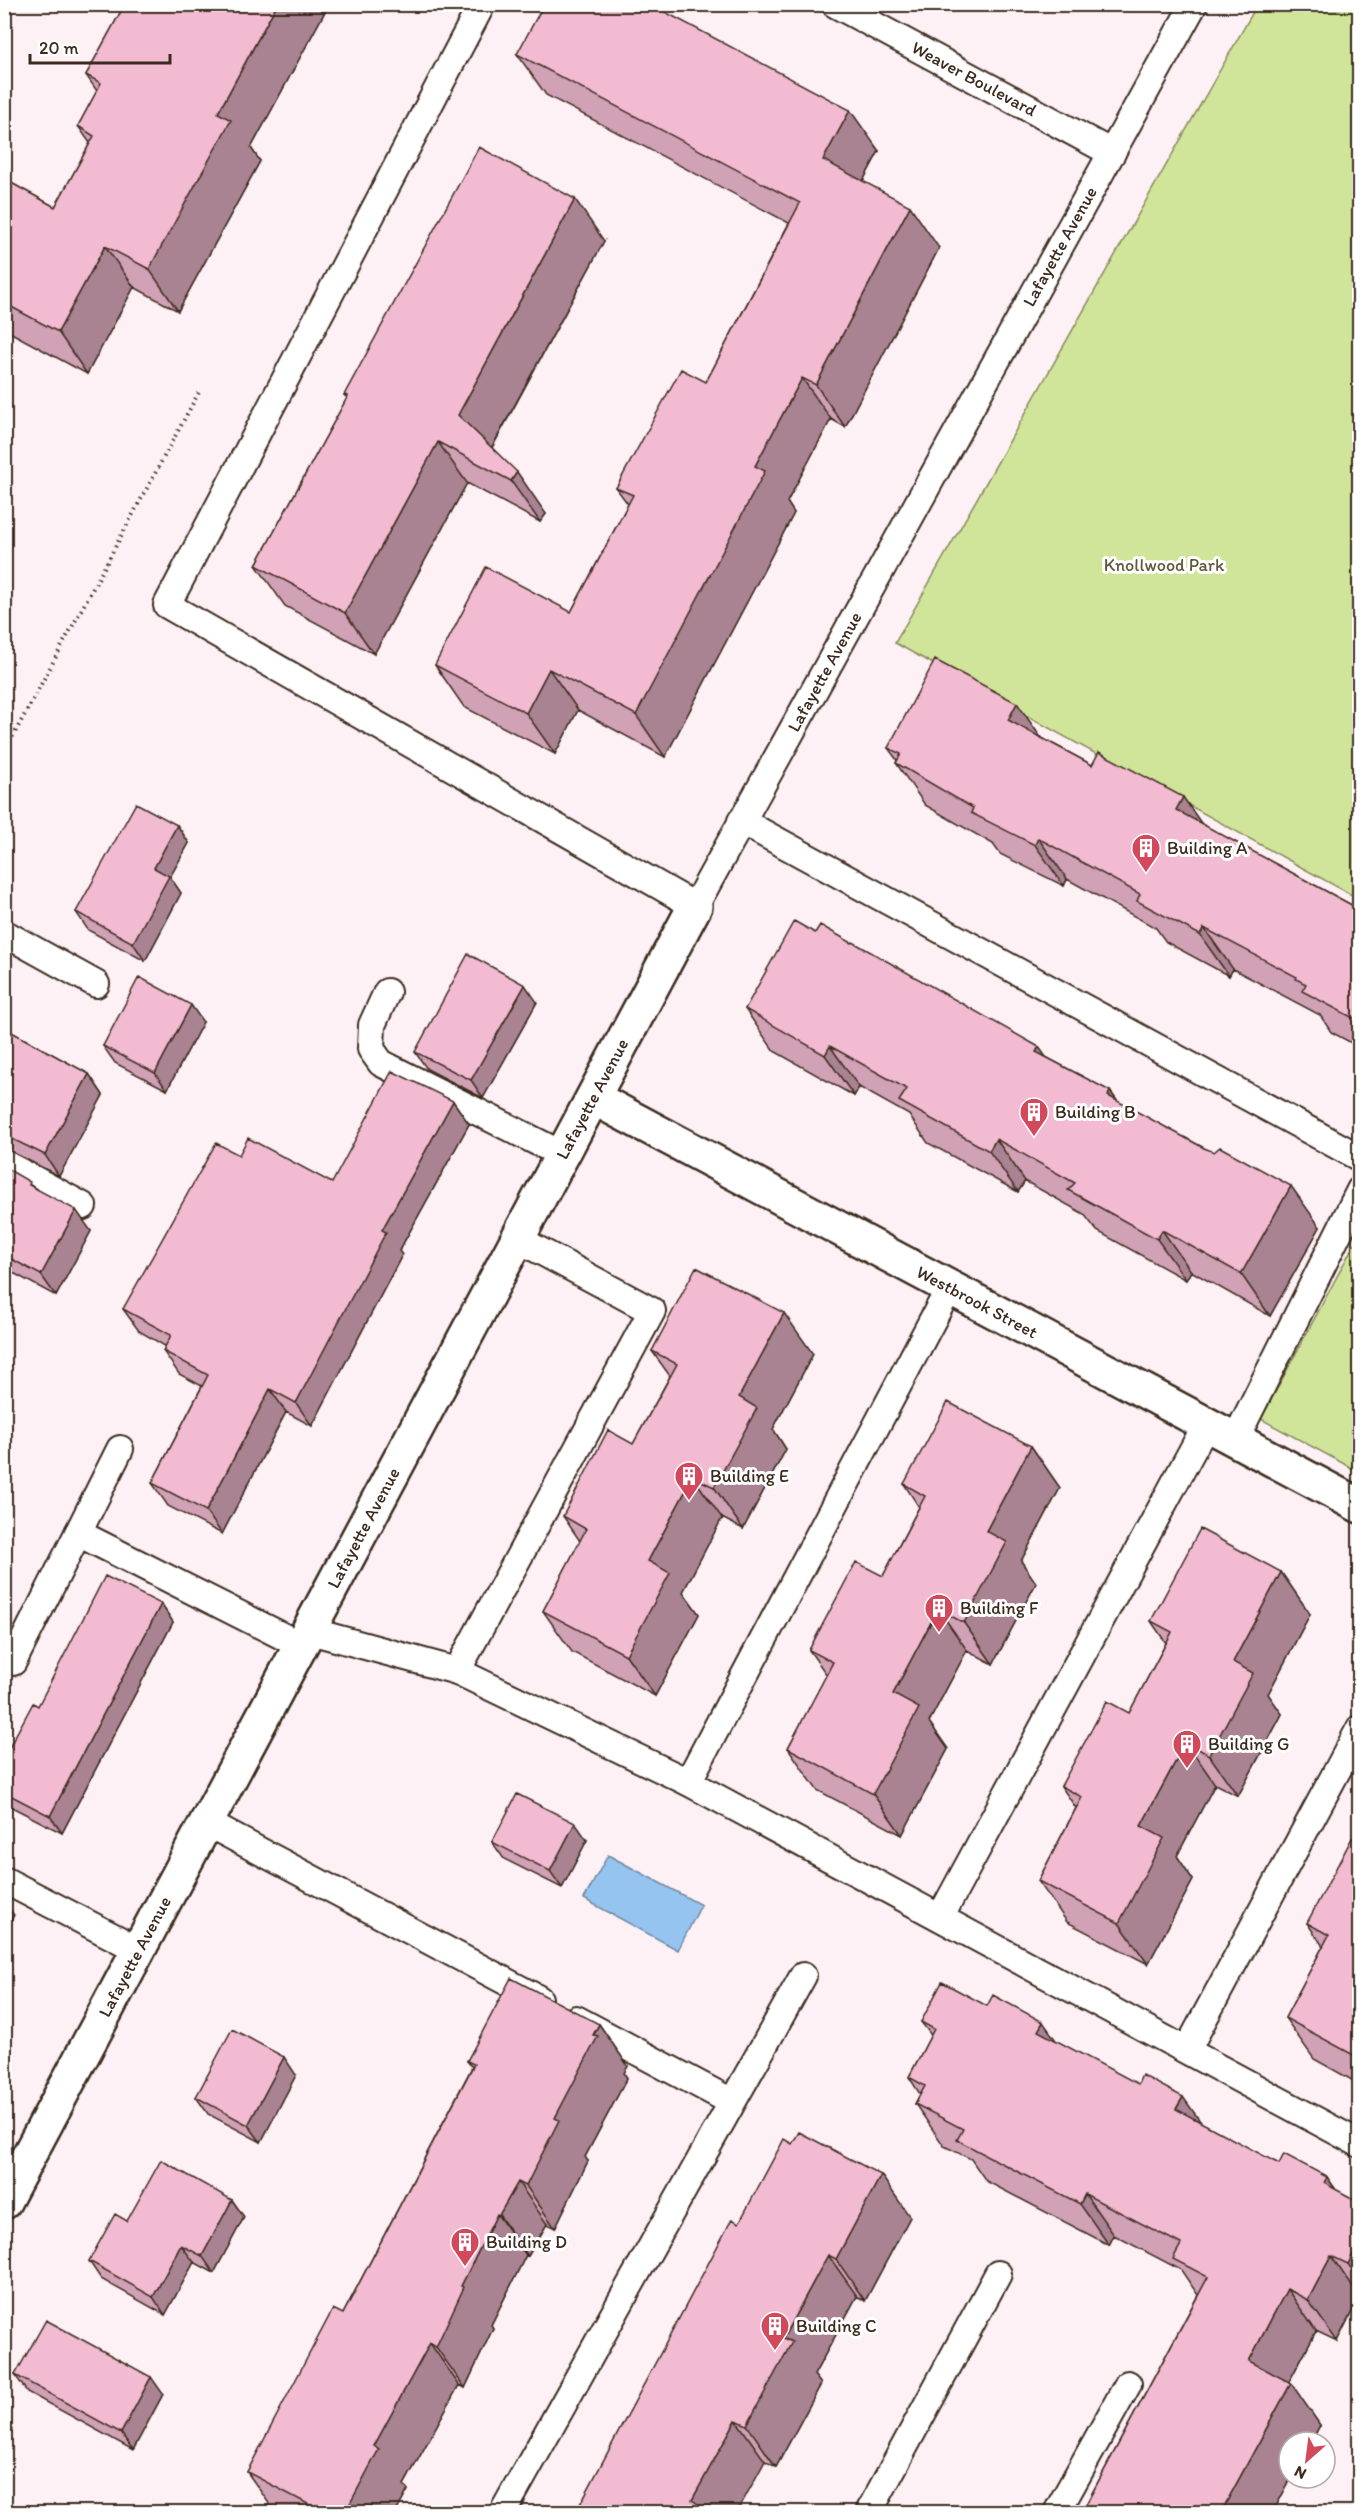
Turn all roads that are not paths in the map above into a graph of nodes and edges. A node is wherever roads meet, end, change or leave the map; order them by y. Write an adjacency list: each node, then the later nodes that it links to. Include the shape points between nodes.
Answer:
1 (483, 4): 6 (lane, via 167,605)
2 (835, 4): 4 (lane, Weaver Boulevard)
3 (1194, 4): 4 (lane, Lafayette Avenue)
4 (1112, 153): 5 (lane, Lafayette Avenue)
5 (741, 821): 6 (lane, Lafayette Avenue); 12 (lane)
6 (695, 906): 10 (street, Lafayette Avenue)
7 (4, 933): 8 (lane)
8 (96, 984)
9 (387, 992): 11 (lane, via 372,1025 371,1049 381,1063)
10 (594, 1098): 11 (street, Lafayette Avenue); 17 (street, Westbrook Street)
11 (564, 1155): 16 (street, Lafayette Avenue)
12 (1359, 1158)
13 (4, 1163): 15 (lane)
14 (1359, 1190): 19 (lane)
15 (83, 1206)
16 (518, 1239): 23 (street, Lafayette Avenue); 25 (lane, via 652,1311)
17 (950, 1287): 18 (street, Westbrook Street); 27 (lane)
18 (1206, 1425): 19 (street, Westbrook Street); 30 (lane)
19 (1235, 1440): 21 (street, Westbrook Street)
20 (120, 1449): 22 (lane)
21 (1359, 1506)
22 (78, 1533): 23 (lane); 24 (lane)
23 (305, 1638): 25 (lane); 28 (street, Lafayette Avenue)
24 (13, 1662)
25 (457, 1671): 27 (lane)
26 (1359, 1728): 33 (lane)
27 (688, 1782): 30 (lane)
28 (207, 1823): 31 (street, Lafayette Avenue); 34 (lane)
29 (4, 1880): 31 (lane)
30 (941, 1916): 33 (lane)
31 (139, 1950): 36 (street, Lafayette Avenue)
32 (803, 1976): 34 (lane)
33 (1187, 2050): 35 (lane)
34 (732, 2102): 40 (lane)
35 (1359, 2144)
36 (4, 2202)
37 (998, 2274): 41 (lane)
38 (1128, 2384): 39 (lane)
39 (1068, 2506)
40 (503, 2512)
41 (869, 2512)

